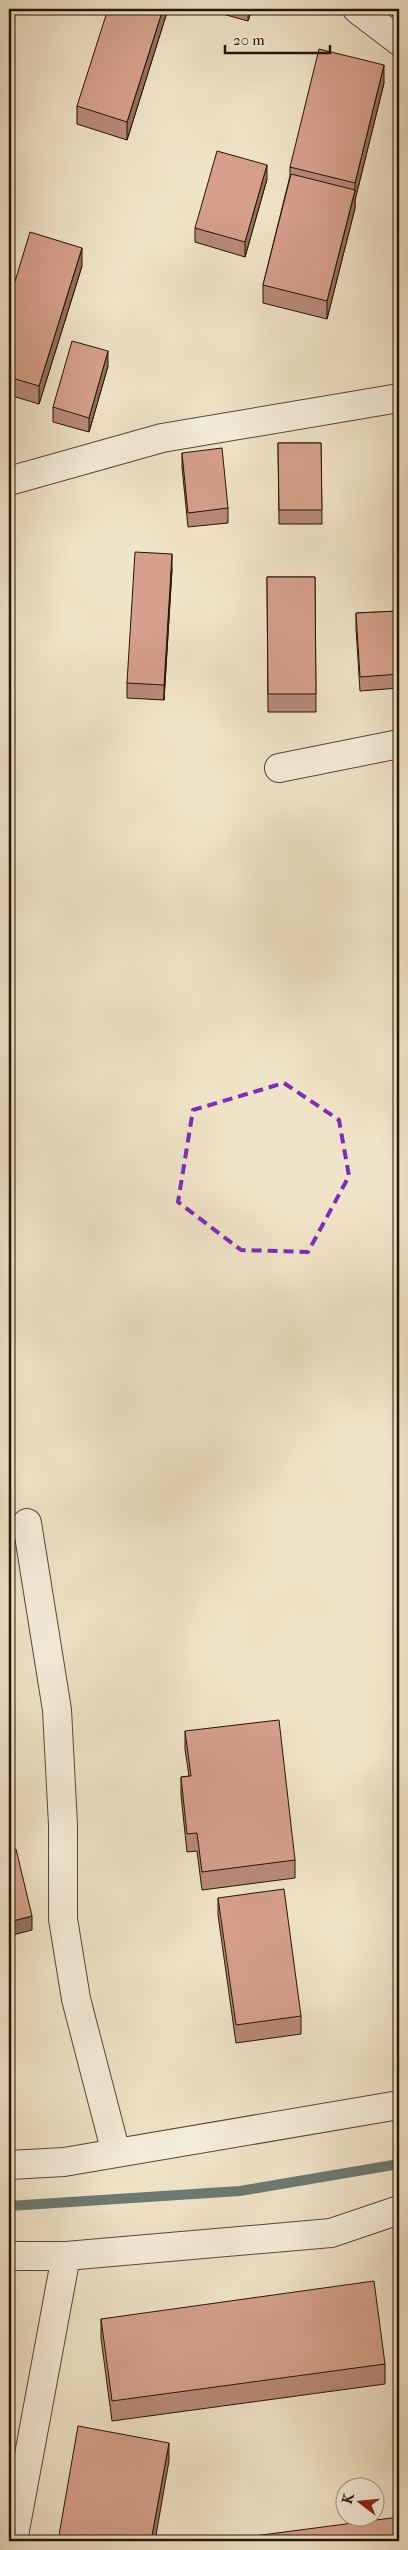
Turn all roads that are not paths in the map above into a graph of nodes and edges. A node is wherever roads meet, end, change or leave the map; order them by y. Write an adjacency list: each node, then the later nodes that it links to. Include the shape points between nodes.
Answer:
1 (357, 9): 2 (street)
2 (399, 41)
3 (399, 398): 4 (street, via 162,438)
4 (9, 481)
5 (399, 744): 6 (street)
6 (279, 768)
7 (27, 1523): 9 (street, via 57,1710 63,1825 63,1919 76,1999)
8 (399, 2106): 9 (street)
9 (116, 2153): 10 (street, via 64,2162)
10 (9, 2165)
11 (399, 2210): 13 (street, via 331,2233)
12 (9, 2256): 13 (street)
13 (66, 2256): 14 (street)
14 (13, 2541)

